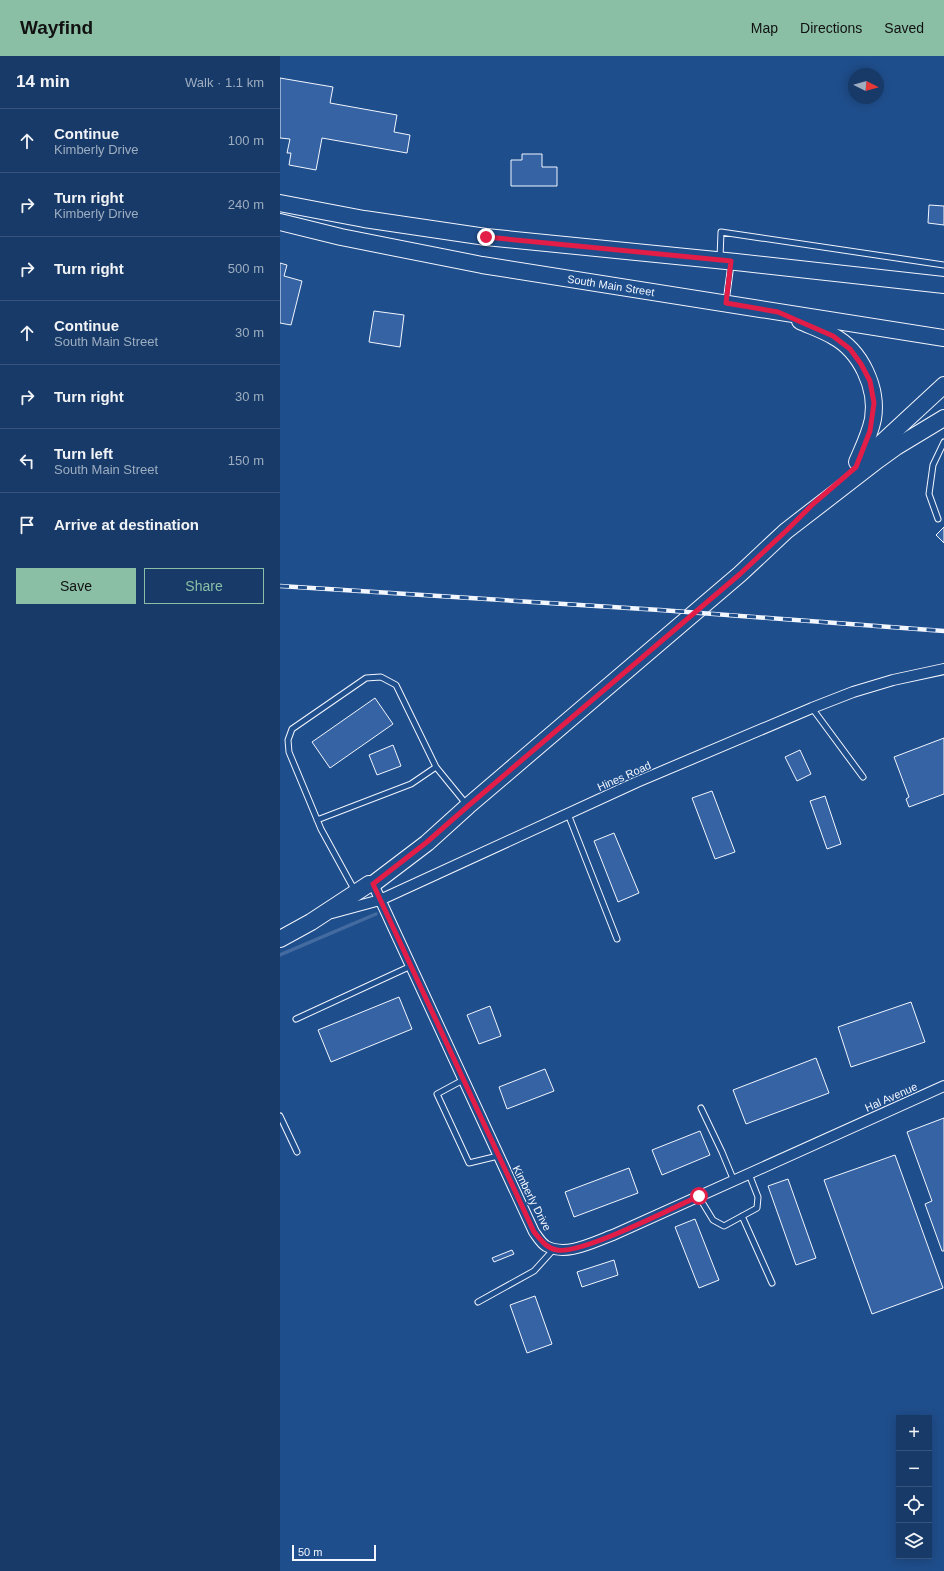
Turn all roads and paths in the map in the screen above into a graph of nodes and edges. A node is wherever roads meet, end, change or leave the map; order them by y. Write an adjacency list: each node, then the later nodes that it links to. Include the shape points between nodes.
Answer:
1 (280, 203): 3 (main road, via 486,237)
2 (280, 222): 6 (main road, South Main Street, via 482,265)
3 (726, 261): 4 (lane, via 721,232); 5 (main road); 6 (lane)
4 (944, 264)
5 (944, 285)
6 (726, 303): 7 (main road, South Main Street)
7 (778, 312): 8 (main road, South Main Street); 12 (main road, via 833,336 850,349 867,375 874,403 873,418)
8 (944, 338)
9 (944, 385): 12 (main road)
10 (944, 418): 14 (main road, via 896,447)
11 (944, 442): 13 (lane, via 933,465 929,494)
12 (856, 467): 14 (main road)
13 (938, 519)
14 (786, 531): 19 (main road, via 740,574)
15 (944, 669): 16 (street, Hines Road, via 886,682)
16 (812, 708): 18 (lane); 20 (street, Hines Road)
17 (436, 766): 19 (lane); 21 (lane, via 411,784); 21 (lane, via 396,685 381,677 366,678 292,729 288,740 289,752)
18 (863, 777)
19 (468, 806): 22 (main road)
20 (568, 814): 24 (street, Hines Road); 26 (lane)
21 (317, 820): 23 (lane)
22 (373, 884): 23 (main road, via 369,884); 24 (street, Kimberly Drive)
23 (358, 899): 24 (street, Hines Road); 25 (main road, via 318,917)
24 (380, 900): 27 (street, Kimberly Drive)
25 (280, 939)
26 (617, 939)
27 (411, 966): 28 (lane); 29 (street, Kimberly Drive)
28 (296, 1019)
29 (463, 1080): 34 (street, Kimberly Drive); 34 (lane, via 437,1094 469,1163)
30 (944, 1086): 35 (street, Hal Avenue)
31 (701, 1108): 36 (lane)
32 (280, 1116): 33 (lane)
33 (297, 1152)
34 (498, 1156): 39 (street, Kimberly Drive, via 534,1232 545,1245)
35 (750, 1174): 36 (street); 38 (lane, via 758,1197 757,1208)
36 (734, 1181): 37 (street)
37 (699, 1196): 38 (lane, via 713,1220 724,1226); 39 (street, via 613,1235 580,1247)
38 (742, 1216): 40 (lane)
39 (554, 1249): 41 (lane, via 534,1271)
40 (772, 1283)
41 (478, 1302)

